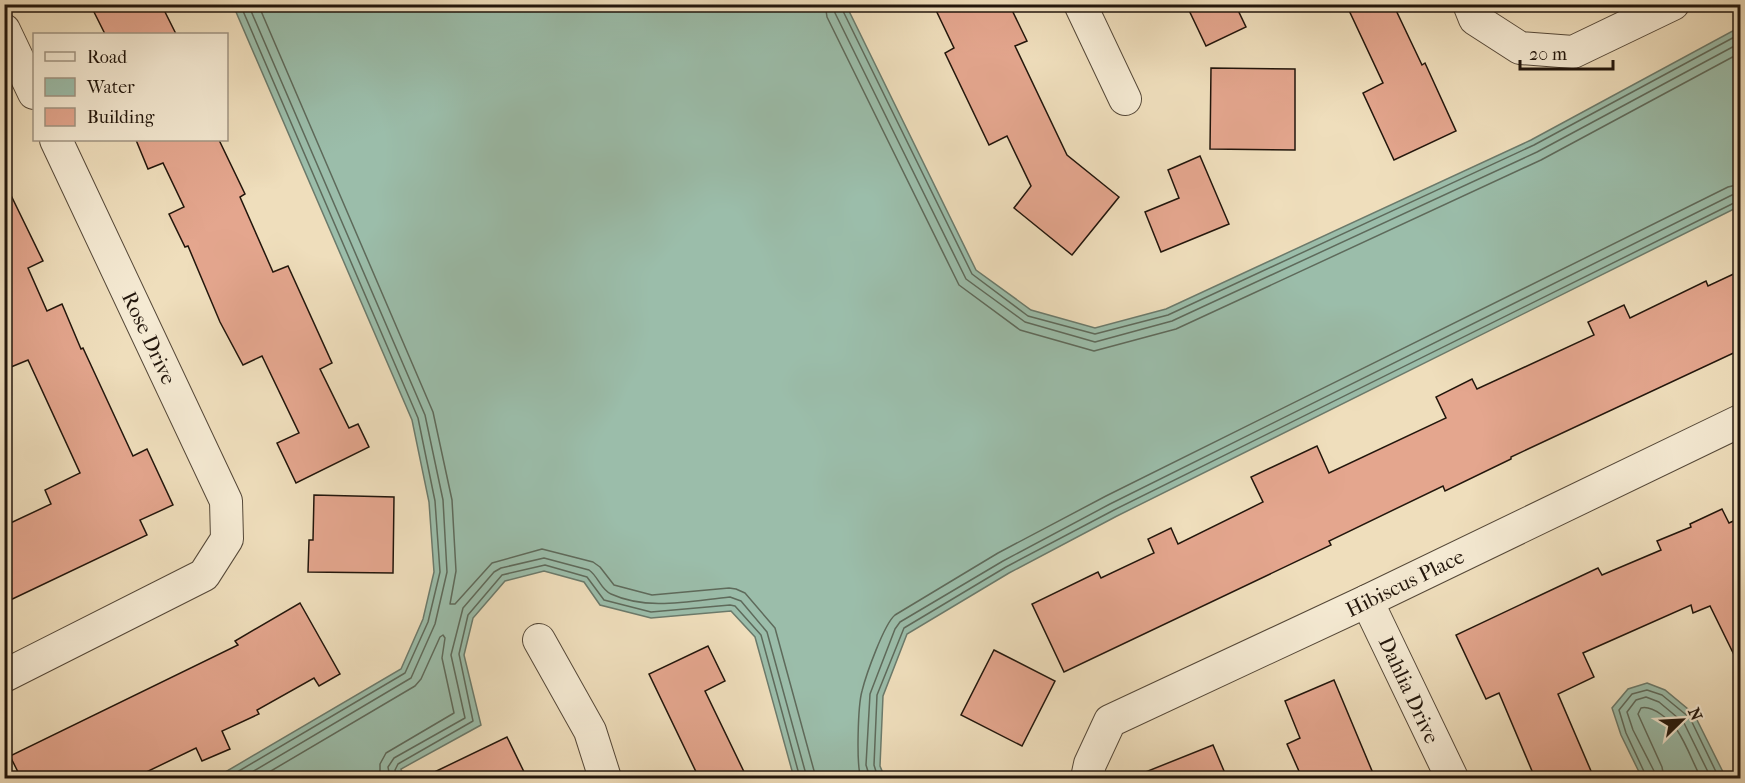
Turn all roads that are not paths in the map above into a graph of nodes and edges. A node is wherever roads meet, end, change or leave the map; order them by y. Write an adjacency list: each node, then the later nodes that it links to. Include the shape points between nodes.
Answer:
1 (1080, 4): 6 (street)
2 (1469, 4): 3 (street, via 1475,19 1520,48 1573,52)
3 (1673, 4)
4 (4, 30): 5 (street)
5 (33, 91)
6 (1125, 99)
7 (56, 141): 11 (street, Rose Drive, via 226,501 227,539 204,575)
8 (1740, 421): 9 (street, Hibiscus Place)
9 (1367, 601): 12 (street, Hibiscus Place, via 1110,721); 14 (street, Dahlia Drive)
10 (539, 640): 13 (street, via 590,731)
11 (4, 676)
12 (1089, 771)
13 (605, 778)
14 (1452, 778)

